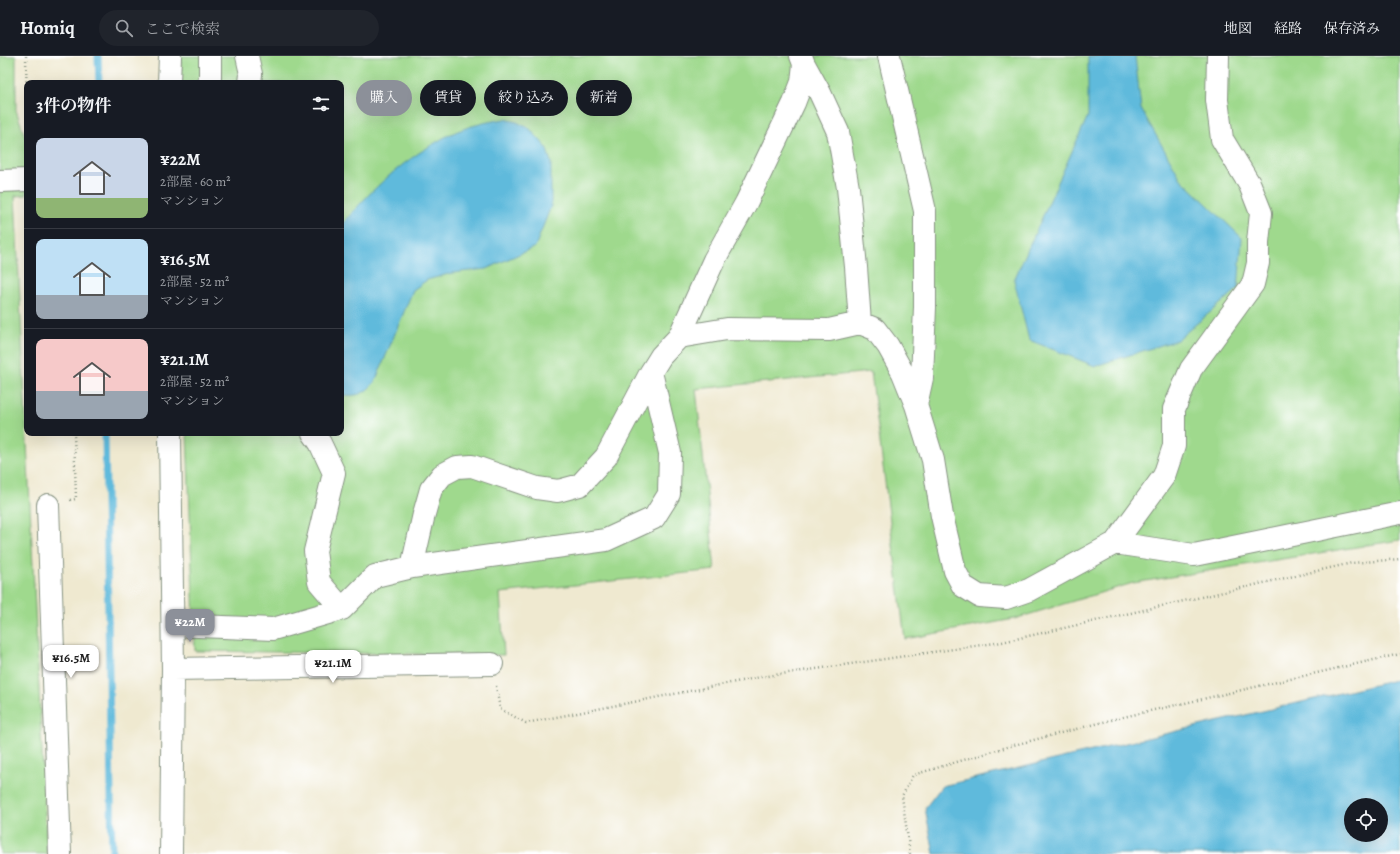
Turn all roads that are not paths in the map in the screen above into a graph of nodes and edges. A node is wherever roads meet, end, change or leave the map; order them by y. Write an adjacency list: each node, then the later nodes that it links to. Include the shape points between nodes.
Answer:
1 (170, 56): 7 (street)
2 (210, 56): 8 (street)
3 (247, 56): 9 (street)
4 (890, 56): 15 (street, via 925,211 922,378)
5 (1218, 56): 20 (street, via 1217,100 1222,139 1250,185 1261,213 1258,263 1253,284 1192,369 1174,408 1174,446 1164,476)
6 (803, 60): 12 (street, via 838,132 849,196); 13 (street, via 802,82 794,103 746,203 714,260)
7 (169, 80)
8 (210, 80)
9 (250, 80)
10 (24, 180): 11 (street)
11 (0, 181)
12 (860, 323): 13 (street, via 829,330 727,329); 15 (street, via 875,329 888,346)
13 (679, 338): 14 (street, via 661,356)
14 (651, 372): 21 (street, via 606,457 580,485 558,492 537,488 472,466 456,467 442,475 431,489); 21 (street, via 670,453 669,494 654,518 606,540)
15 (916, 405): 20 (street, via 933,460 942,516 955,571 963,586 979,596 1006,598 1029,590)
16 (170, 436): 23 (street)
17 (315, 436): 22 (street, via 334,473 315,551 318,582)
18 (48, 505): 26 (street)
19 (1400, 513): 20 (street, via 1194,555)
20 (1115, 543)
21 (412, 567): 22 (street, via 375,576)
22 (342, 609): 23 (street, via 273,629)
23 (173, 625): 25 (street)
24 (492, 664): 25 (street)
25 (173, 669): 27 (street)
26 (60, 854)
27 (171, 854)

